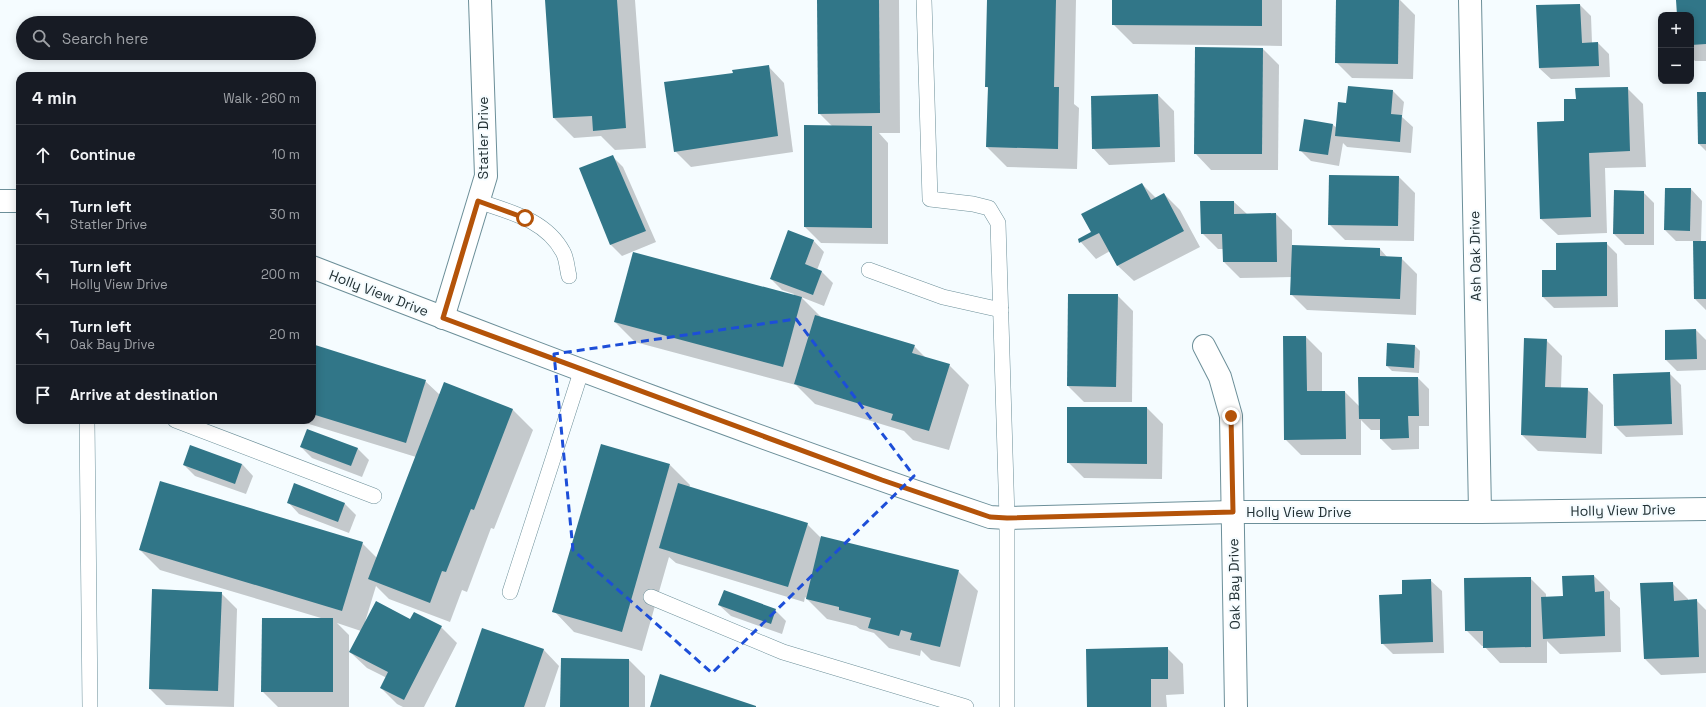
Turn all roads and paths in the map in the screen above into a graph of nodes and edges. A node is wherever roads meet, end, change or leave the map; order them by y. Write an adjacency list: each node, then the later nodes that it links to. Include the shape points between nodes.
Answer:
1 (480, 0): 6 (street, Statler Drive, via 486,176)
2 (924, 0): 10 (lane, via 930,199 989,208 998,223)
3 (1470, 0): 19 (street, Ash Oak Drive)
4 (0, 201): 5 (street)
5 (16, 201)
6 (478, 201): 9 (lane, via 542,227 564,254); 11 (street, Statler Drive)
7 (316, 269): 11 (street, Holly View Drive)
8 (869, 270): 10 (lane, via 943,297)
9 (569, 276)
10 (1001, 310): 20 (lane)
11 (443, 318): 13 (street, Holly View Drive)
12 (1204, 346): 18 (street, Oak Bay Drive, via 1220,376 1231,416)
13 (582, 369): 20 (street, Holly View Drive, via 882,480 990,517); 21 (lane)
14 (87, 424): 23 (lane)
15 (185, 424): 16 (lane)
16 (374, 496)
17 (1706, 509): 19 (street, Holly View Drive)
18 (1233, 512): 19 (street, Holly View Drive); 20 (street, Holly View Drive); 26 (street, Oak Bay Drive)
19 (1480, 512)
20 (1007, 518): 25 (lane)
21 (510, 592)
22 (651, 597): 24 (lane, via 783,652)
23 (90, 707)
24 (966, 707)
25 (1007, 707)
26 (1236, 707)

